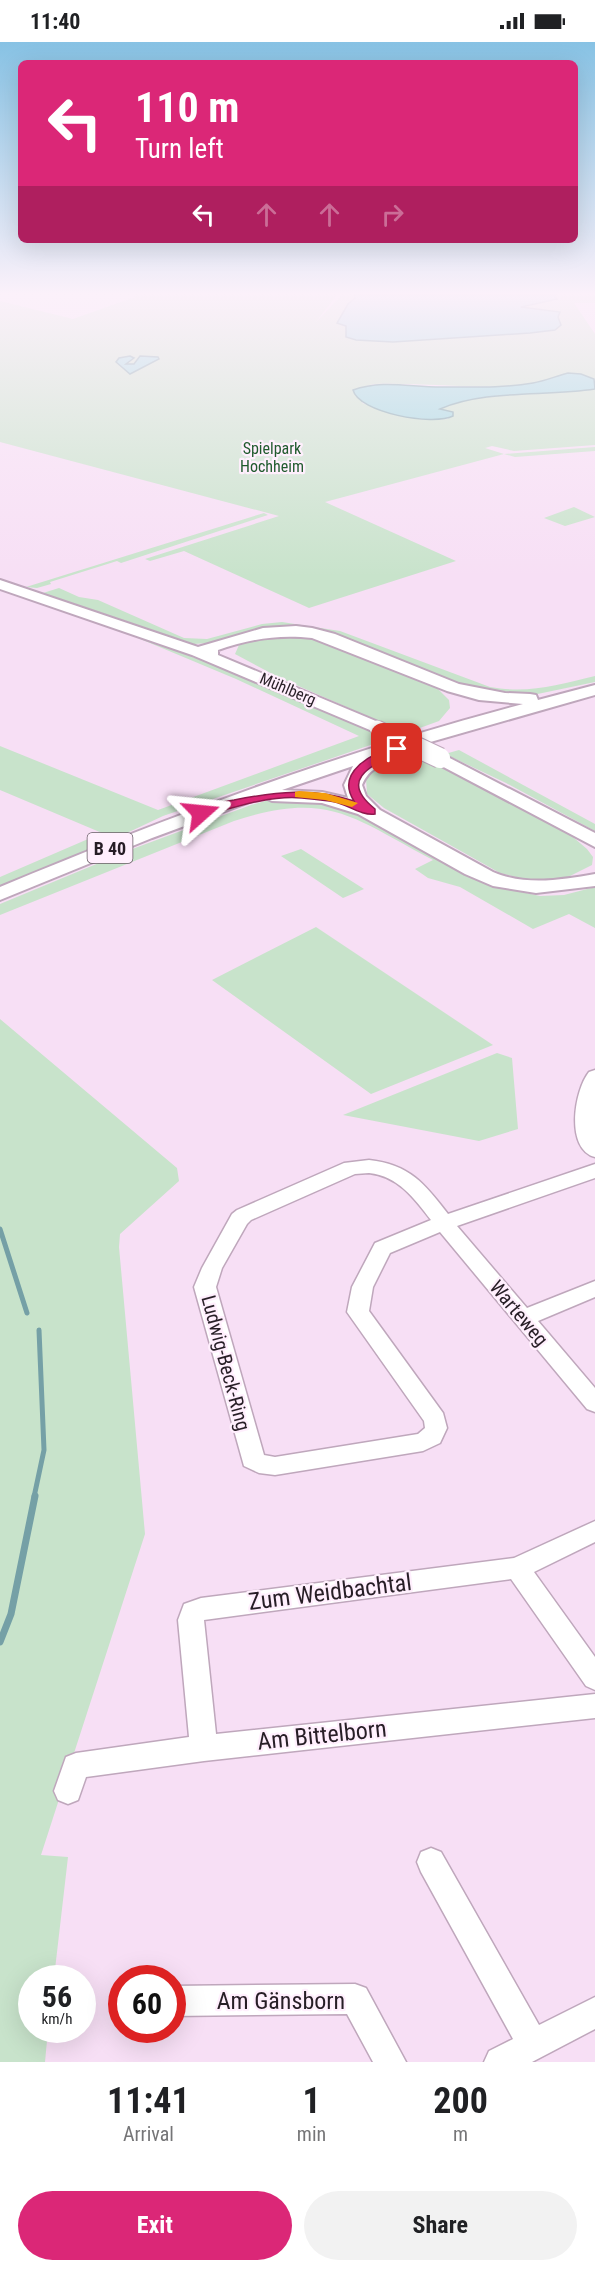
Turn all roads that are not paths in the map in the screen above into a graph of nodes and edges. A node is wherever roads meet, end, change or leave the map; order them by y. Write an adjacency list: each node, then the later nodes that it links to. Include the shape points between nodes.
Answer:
1 (0, 584): 3 (main road, Mühlberg)
2 (239, 641): 3 (main road, via 217,651); 4 (main road, via 230,650 230,656); 5 (main road, via 281,631 322,635)
3 (198, 652): 4 (main road, Mühlberg)
4 (249, 673): 12 (main road, Mühlberg, bridge, via 440,758)
5 (437, 682): 7 (main road, via 496,699); 9 (main road, via 453,693 459,708 453,719)
6 (595, 690): 7 (main road, B 40)
7 (573, 696): 8 (main road, B 40)
8 (417, 740): 9 (main road, B 40); 11 (main road, via 367,764 356,774 354,794)
9 (395, 747): 10 (main road, B 40)
10 (221, 806): 11 (main road, via 299,794 337,799); 14 (main road, B 40)
11 (371, 811): 13 (main road, via 491,879 554,887)
12 (594, 841)
13 (591, 877)
14 (0, 894)
15 (595, 1076): 16 (street, via 588,1085 586,1132)
16 (595, 1151)
17 (595, 1171): 18 (street)
18 (443, 1223): 18 (street, Ludwig-Beck-Ring, via 398,1173 366,1166 351,1168 239,1219 206,1287 252,1459 258,1464 275,1466 414,1445 432,1437 436,1428 430,1411 358,1312 357,1304 382,1248); 20 (street, Warteweg)
19 (595, 1289): 20 (street)
20 (523, 1318): 21 (street, Warteweg)
21 (595, 1403)
22 (595, 1531): 23 (street, Zum Weidbachtal)
23 (517, 1568): 24 (street); 26 (street, Zum Weidbachtal, via 193,1612)
24 (595, 1678)
25 (595, 1706): 26 (street, Am Bittelborn)
26 (204, 1748): 27 (street, Am Bittelborn, via 76,1766)
27 (68, 1791)
28 (431, 1862): 31 (street)
29 (186, 2001): 32 (street, Am Gänsborn, via 356,1999)
30 (595, 2012): 31 (street)
31 (533, 2044): 33 (street)
32 (390, 2062)
33 (500, 2062)

